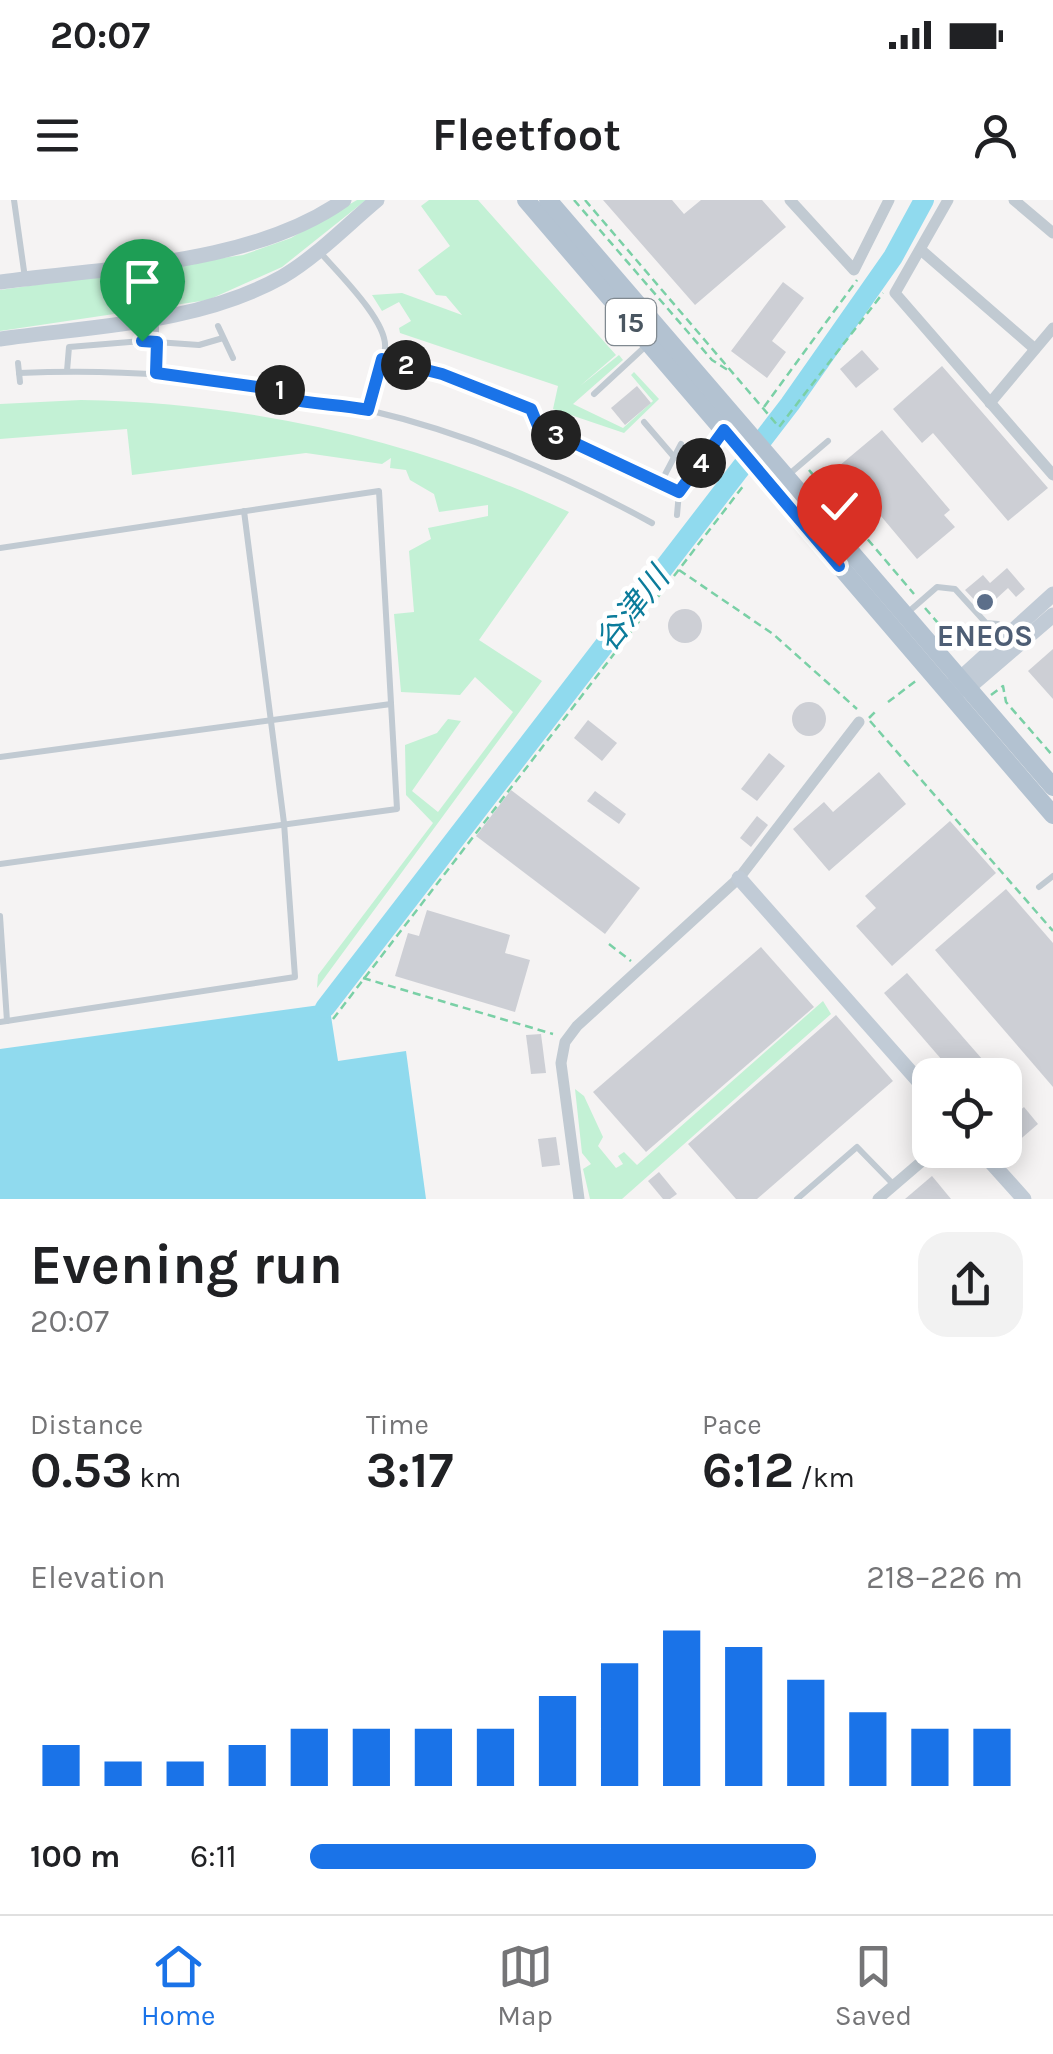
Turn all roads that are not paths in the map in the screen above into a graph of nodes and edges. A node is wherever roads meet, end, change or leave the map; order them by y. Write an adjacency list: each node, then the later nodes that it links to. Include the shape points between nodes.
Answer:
1 (14, 200): 13 (lane)
2 (344, 200): 13 (street, via 288,232 240,248)
3 (376, 200): 11 (street)
4 (526, 200): 21 (main road, 15)
5 (548, 200): 32 (main road, 15)
6 (790, 200): 7 (street, via 854,270)
7 (889, 200)
8 (948, 200): 12 (street)
9 (1014, 200): 10 (street)
10 (1053, 234)
11 (318, 250): 15 (street, via 249,294); 24 (lane, via 384,334)
12 (921, 250): 22 (street); 29 (street, via 895,292)
13 (25, 279): 14 (street)
14 (0, 282)
15 (156, 317): 18 (street); 20 (lane)
16 (218, 326): 19 (lane)
17 (1053, 328): 22 (street)
18 (0, 338)
19 (223, 338): 20 (lane, via 198,346); 23 (lane)
20 (157, 342): 26 (lane, via 70,347); 27 (lane)
21 (649, 343): 28 (lane); 32 (main road, 15)
22 (1036, 349): 29 (street)
23 (233, 358)
24 (382, 359): 30 (lane); 39 (lane, via 531,409 538,426)
25 (18, 363): 26 (lane, via 20,378)
26 (68, 371): 27 (lane)
27 (156, 373): 30 (lane)
28 (594, 394)
29 (990, 402): 37 (street)
30 (368, 410): 43 (lane, via 509,454)
31 (644, 422): 36 (lane)
32 (735, 435): 35 (main road, 15); 40 (lane)
33 (828, 442): 38 (lane)
34 (681, 444): 36 (lane)
35 (756, 455): 38 (main road, 15); 49 (main road, 15)
36 (674, 457): 39 (lane)
37 (1053, 475)
38 (786, 476): 46 (main road, 15)
39 (660, 484): 40 (lane)
40 (679, 492): 42 (lane)
41 (244, 512): 44 (lane); 50 (lane, via 378,491); 52 (lane)
42 (677, 515)
43 (652, 522)
44 (0, 548)
45 (1053, 594): 48 (street)
46 (905, 615): 48 (lane, via 936,587 956,589 986,623); 49 (main road, 15)
47 (1053, 615): 49 (street)
48 (1008, 634): 49 (street)
49 (959, 686): 54 (main road, 15); 55 (main road, 15)
50 (392, 704): 52 (lane); 56 (lane, via 396,809)
51 (863, 720): 59 (street)
52 (268, 721): 53 (lane); 56 (lane)
53 (0, 756)
54 (1053, 786)
55 (1053, 815)
56 (284, 822): 57 (lane); 62 (lane, via 295,977)
57 (0, 864)
58 (1053, 876): 60 (lane)
59 (739, 878): 63 (street); 67 (street, via 565,1042 561,1063)
60 (1039, 888)
61 (0, 916): 62 (lane)
62 (4, 1021)
63 (912, 1074)
64 (914, 1168): 66 (street)
65 (996, 1168): 70 (street)
66 (894, 1185): 68 (lane, via 857,1147); 69 (street)
67 (579, 1199)
68 (798, 1199)
69 (878, 1199)
70 (1024, 1199)

